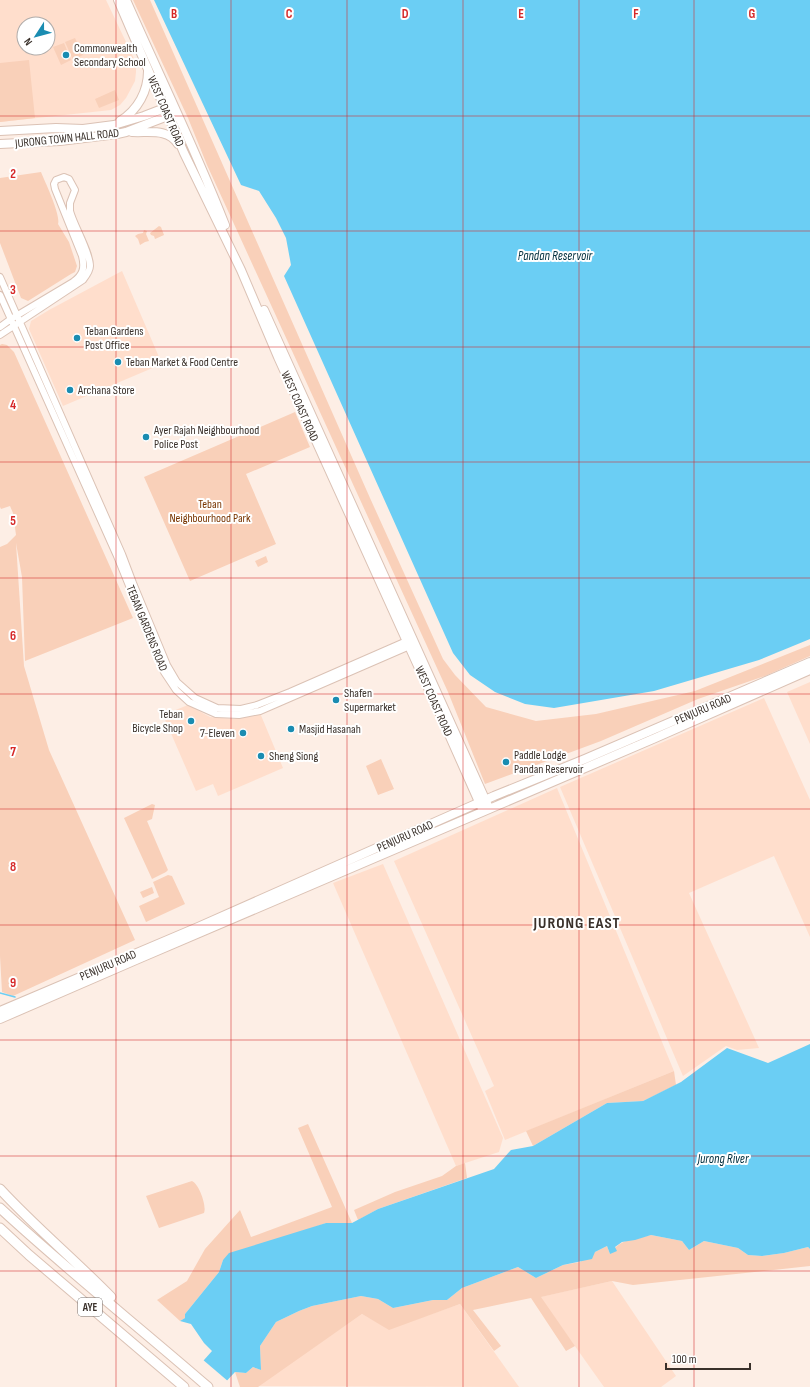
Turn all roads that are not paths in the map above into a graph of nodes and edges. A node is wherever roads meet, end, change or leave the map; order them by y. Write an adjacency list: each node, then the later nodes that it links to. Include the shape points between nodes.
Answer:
1 (118, 0): 3 (main road, WEST COAST ROAD)
2 (126, 0): 4 (main road, WEST COAST ROAD)
3 (148, 68): 5 (main road, WEST COAST ROAD); 6 (main road, via 148,82 140,101 128,116)
4 (176, 108): 5 (main road, JURONG TOWN HALL ROAD); 19 (main road, WEST COAST ROAD, via 227,230)
5 (167, 112): 6 (main road, JURONG TOWN HALL ROAD); 8 (main road, JURONG TOWN HALL ROAD); 10 (main road, WEST COAST ROAD)
6 (114, 125): 7 (main road, JURONG TOWN HALL ROAD)
7 (0, 131)
8 (126, 132): 9 (main road, JURONG TOWN HALL ROAD, via 67,140); 10 (main road, via 152,131 167,134 175,139)
9 (0, 144)
10 (184, 153): 19 (main road, WEST COAST ROAD, via 236,258 280,363)
11 (0, 277): 14 (street, TEBAN GARDENS ROAD)
12 (0, 295): 13 (street, TEBAN GARDENS ROAD)
13 (11, 319): 14 (street); 15 (street, TEBAN GARDENS ROAD); 16 (street)
14 (19, 319): 14 (street, via 73,282 84,270 82,256 55,189 56,180 64,177 69,179 75,190 70,211 88,258 88,274 83,280); 15 (street); 18 (street, TEBAN GARDENS ROAD)
15 (14, 326): 17 (street); 18 (street, TEBAN GARDENS ROAD)
16 (0, 327)
17 (0, 335)
18 (120, 555): 19 (street, TEBAN GARDENS ROAD, via 164,672 176,690 189,702 216,714 239,715 260,712)
19 (411, 642): 22 (main road, WEST COAST ROAD)
20 (810, 662): 22 (main road, PENJURU ROAD)
21 (810, 670): 23 (main road, PENJURU ROAD)
22 (482, 801): 23 (main road, WEST COAST ROAD); 24 (main road, PENJURU ROAD)
23 (486, 810): 24 (main road, PENJURU ROAD)
24 (217, 922): 25 (main road, PENJURU ROAD); 26 (main road, PENJURU ROAD)
25 (2, 1010)
26 (0, 1019)
27 (0, 1189): 30 (highway)
28 (0, 1208): 30 (highway, AYE, via 40,1245)
29 (0, 1228): 31 (highway, AYE, via 28,1255)
30 (146, 1333): 32 (highway, AYE)
31 (183, 1386)
32 (208, 1387)

